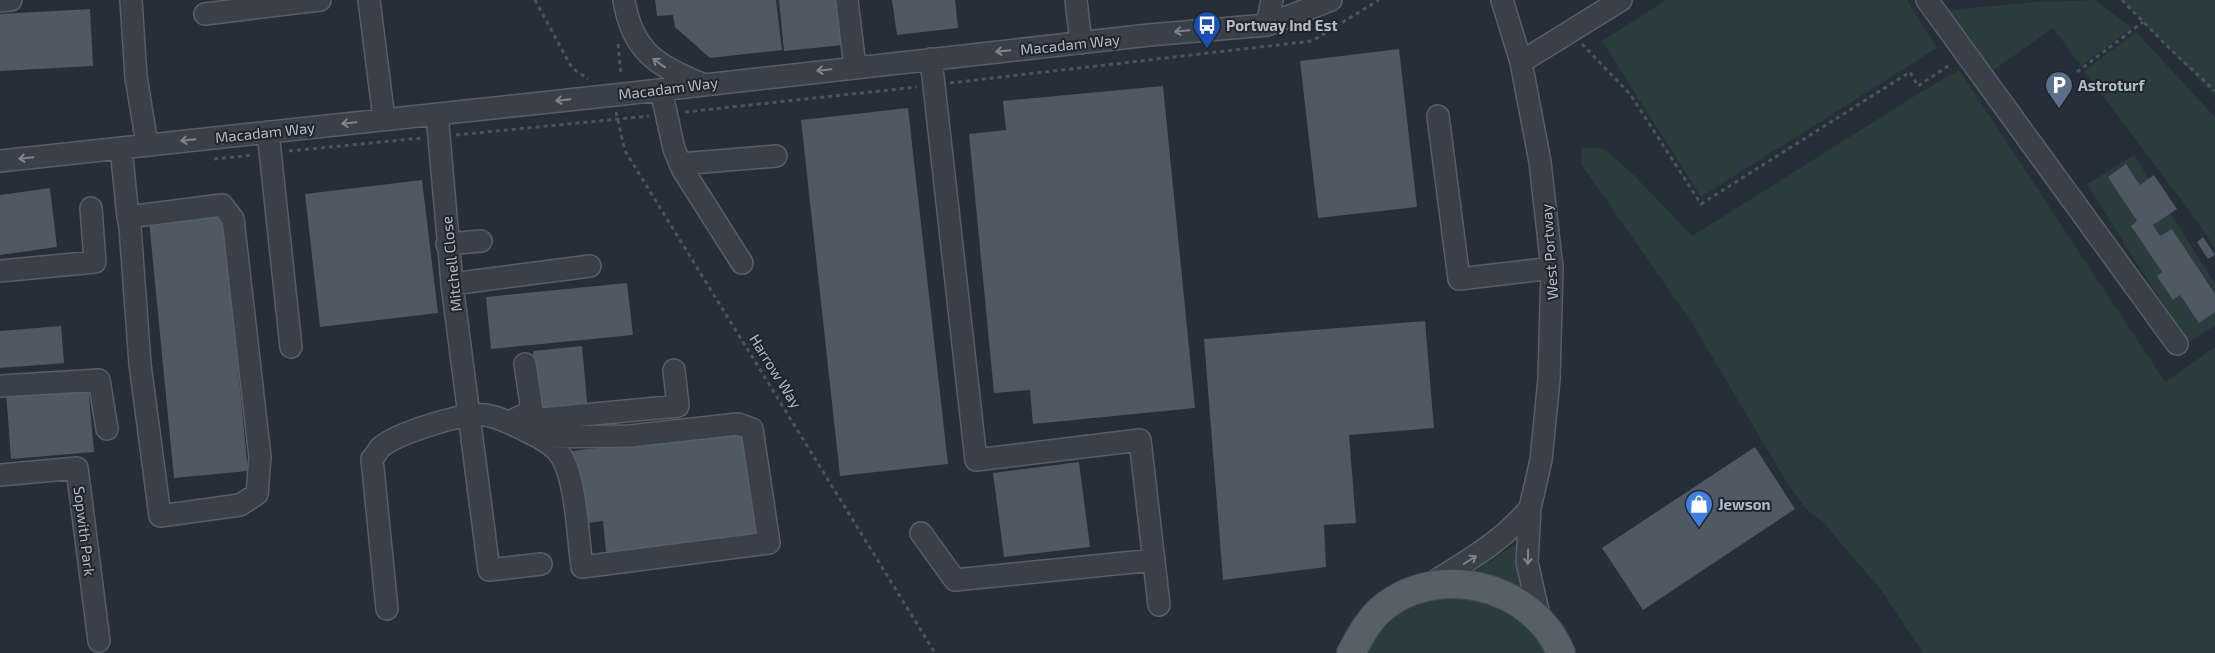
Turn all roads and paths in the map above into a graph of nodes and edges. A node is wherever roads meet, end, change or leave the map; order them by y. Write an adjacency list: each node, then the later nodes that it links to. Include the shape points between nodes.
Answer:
1 (11, 0): 17 (street)
2 (131, 0): 42 (street, via 136,77)
3 (320, 0): 18 (street)
4 (369, 0): 38 (street)
5 (535, 0): 28 (path)
6 (624, 0): 30 (street, one-way to 6, via 667,69 649,56 632,31)
7 (847, 0): 27 (street)
8 (1076, 0): 23 (street)
9 (1272, 0): 21 (street)
10 (1331, 0): 21 (street, Macadam Way)
11 (1379, 0): 31 (path, via 1312,41)
12 (1491, 0): 19 (street)
13 (1502, 0): 19 (street, West Portway)
14 (1620, 0): 22 (street)
15 (1927, 0): 24 (street)
16 (2122, 0): 20 (path)
17 (0, 1)
18 (205, 14)
19 (1509, 22): 26 (street, West Portway)
20 (2143, 22): 29 (path); 33 (path)
21 (1267, 25): 23 (street, Macadam Way, one-way to 23)
22 (1570, 31): 24 (path, via 1630,94 1701,204 1910,72 1918,86); 26 (street)
23 (1081, 43): 25 (street, Macadam Way, one-way to 25)
24 (1966, 54): 58 (street)
25 (931, 59): 27 (street, Macadam Way); 31 (street)
26 (1521, 62): 55 (street, West Portway, via 1540,162)
27 (854, 67): 30 (street, Macadam Way, one-way to 30)
28 (572, 68)
29 (2077, 72)
30 (703, 84): 32 (street, Macadam Way)
31 (934, 85): 36 (path); 70 (street, via 976,460 1140,440)
32 (661, 90): 34 (street, Macadam Way); 36 (street)
33 (2215, 91)
34 (612, 96): 35 (street, Macadam Way, one-way to 35); 39 (path, Harrow Way)
35 (437, 114): 38 (street, Macadam Way); 41 (street, Mitchell Close)
36 (665, 114): 39 (path); 48 (street)
37 (1438, 116): 55 (street, via 1459,279)
38 (384, 119): 40 (street, Macadam Way, one-way to 40)
39 (618, 119): 41 (path); 77 (path, Harrow Way, via 625,151)
40 (268, 132): 42 (street, Macadam Way, one-way to 42); 44 (street)
41 (440, 137): 44 (path); 52 (street, Mitchell Close)
42 (147, 144): 43 (street, Macadam Way)
43 (121, 148): 47 (street, Macadam Way, one-way to 47); 50 (street)
44 (269, 153): 46 (path); 59 (street)
45 (776, 156): 48 (street)
46 (211, 159)
47 (0, 161)
48 (680, 164): 53 (street)
49 (91, 208): 56 (street, via 95,262)
50 (128, 217): 50 (street, via 140,364 160,516 240,505 257,494 260,457 233,219 222,205)
51 (481, 241): 52 (street)
52 (447, 244): 57 (street, Mitchell Close)
53 (742, 263)
54 (590, 266): 57 (street)
55 (1552, 268): 68 (street, West Portway, via 1545,431)
56 (0, 271)
57 (452, 284): 63 (street, Mitchell Close)
58 (2177, 344)
59 (291, 347)
60 (525, 364): 64 (street, via 532,411)
61 (674, 370): 64 (street, via 678,406)
62 (0, 386): 65 (street, via 99,380)
63 (470, 414): 64 (street); 71 (street, Mitchell Close, via 489,570); 74 (street, via 437,422 397,439 382,447 372,459)
64 (509, 422): 66 (street)
65 (107, 428)
66 (540, 438): 66 (street, via 560,454 568,468 582,567 769,543 752,429 738,424 630,436)
67 (0, 475): 76 (street, Sopwith Park, via 77,468)
68 (1530, 508): 72 (street, one-way to 68, via 1488,547 1518,523); 75 (street, West Portway, one-way to 75, via 1527,562)
69 (922, 533): 70 (street, via 955,580)
70 (1154, 560): 73 (street)
71 (541, 564)
72 (1429, 586): 75 (main road, via 1463,584 1500,593 1516,600); 78 (main road, via 1402,597 1377,613)
73 (1159, 606)
74 (387, 609)
75 (1540, 620): 79 (main road)
76 (99, 640)
77 (935, 653)
78 (1351, 653)
79 (1561, 653)

